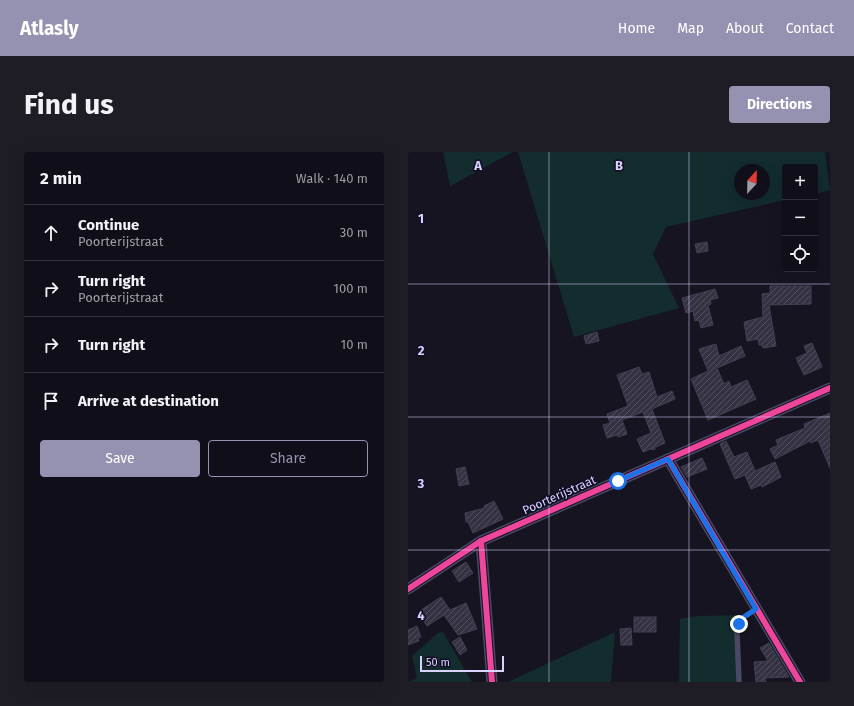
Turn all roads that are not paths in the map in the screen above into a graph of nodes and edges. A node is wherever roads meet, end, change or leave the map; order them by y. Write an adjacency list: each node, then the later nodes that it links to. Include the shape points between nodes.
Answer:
1 (830, 388): 2 (street, Poorterijstraat)
2 (668, 459): 3 (street, Poorterijstraat); 5 (street)
3 (481, 541): 4 (street, Poorterijstraat); 6 (street)
4 (408, 589)
5 (756, 609): 7 (lane, via 741,619 736,632); 8 (street)
6 (492, 682)
7 (739, 682)
8 (800, 682)

